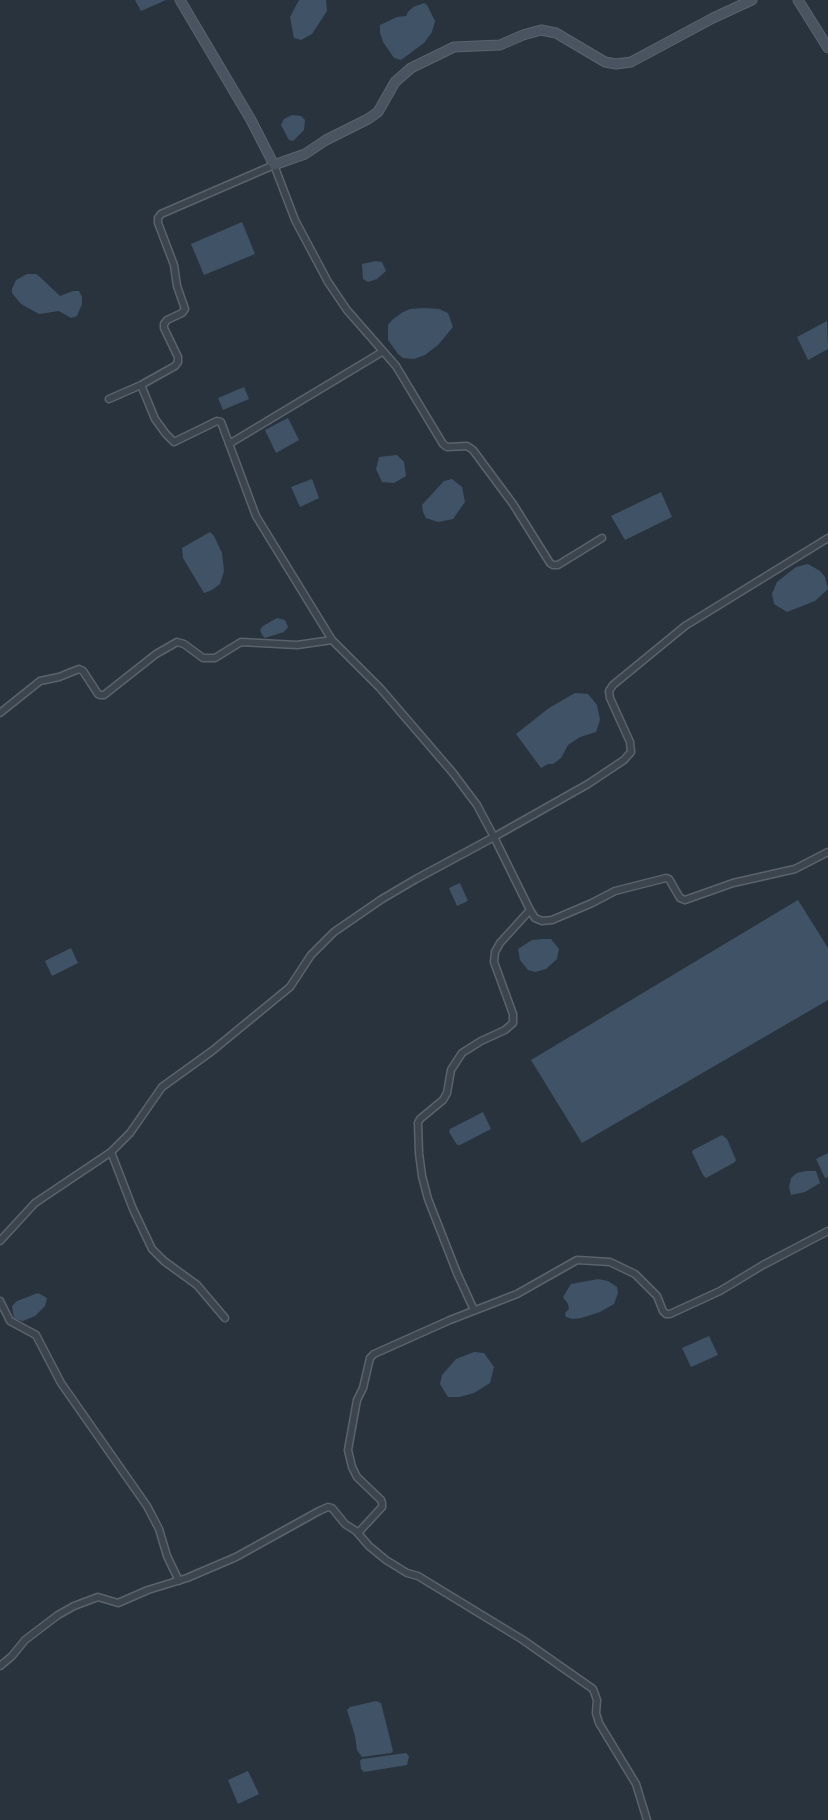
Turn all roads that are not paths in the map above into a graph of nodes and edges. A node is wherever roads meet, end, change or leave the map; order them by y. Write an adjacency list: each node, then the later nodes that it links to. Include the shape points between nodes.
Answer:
1 (180, 0): 5 (main road)
2 (752, 0): 5 (main road, via 631,62 605,62 556,33 541,30 500,45 454,47 411,68 395,82 378,112 368,119 305,154)
3 (798, 0): 4 (main road)
4 (828, 48)
5 (274, 165): 6 (street, via 295,220 328,282); 7 (street, via 158,218 185,309 164,324 178,362)
6 (382, 352): 9 (street); 10 (street, via 396,366 443,444 447,448 467,446 482,461 553,566)
7 (141, 384): 8 (street); 9 (street, via 156,419 171,440 177,441 217,421 223,425)
8 (109, 399)
9 (230, 444): 12 (street, via 256,516)
10 (602, 538)
11 (828, 538): 14 (street, via 685,626 613,685 609,691 610,698 630,742 630,752 624,760)
12 (332, 640): 13 (street, via 298,644 241,642 215,658 203,658 176,642 104,694 98,694 79,669 40,682); 14 (street, via 380,688 453,773)
13 (0, 713)
14 (494, 837): 16 (street); 17 (street, via 407,884 334,932 311,956 290,987 162,1087 130,1133)
15 (828, 852): 16 (street, via 795,869 733,883 685,900 666,878 615,891 552,920 535,918)
16 (530, 910): 21 (street, via 495,952 494,962 514,1023 462,1054 451,1070 447,1094 418,1123 418,1153 428,1198)
17 (111, 1152): 19 (street, via 35,1203); 22 (street, via 152,1249 164,1262 197,1285)
18 (828, 1231): 21 (street, via 720,1292 670,1314 666,1314 657,1296 635,1274 610,1262 586,1259 577,1260 517,1294)
19 (0, 1241)
20 (0, 1301): 24 (street, via 10,1321 36,1334 61,1383 147,1506)
21 (474, 1310): 23 (street, via 377,1352 370,1358 357,1400 348,1450 357,1477 381,1500 382,1506)
22 (225, 1318)
23 (358, 1533): 24 (street, via 345,1524 332,1508 328,1508 236,1556); 26 (street, via 386,1560 515,1635 592,1689 597,1700 599,1723 636,1784)
24 (179, 1581): 25 (street, via 118,1603 98,1597 79,1603 25,1640)
25 (0, 1666)
26 (647, 1820)

